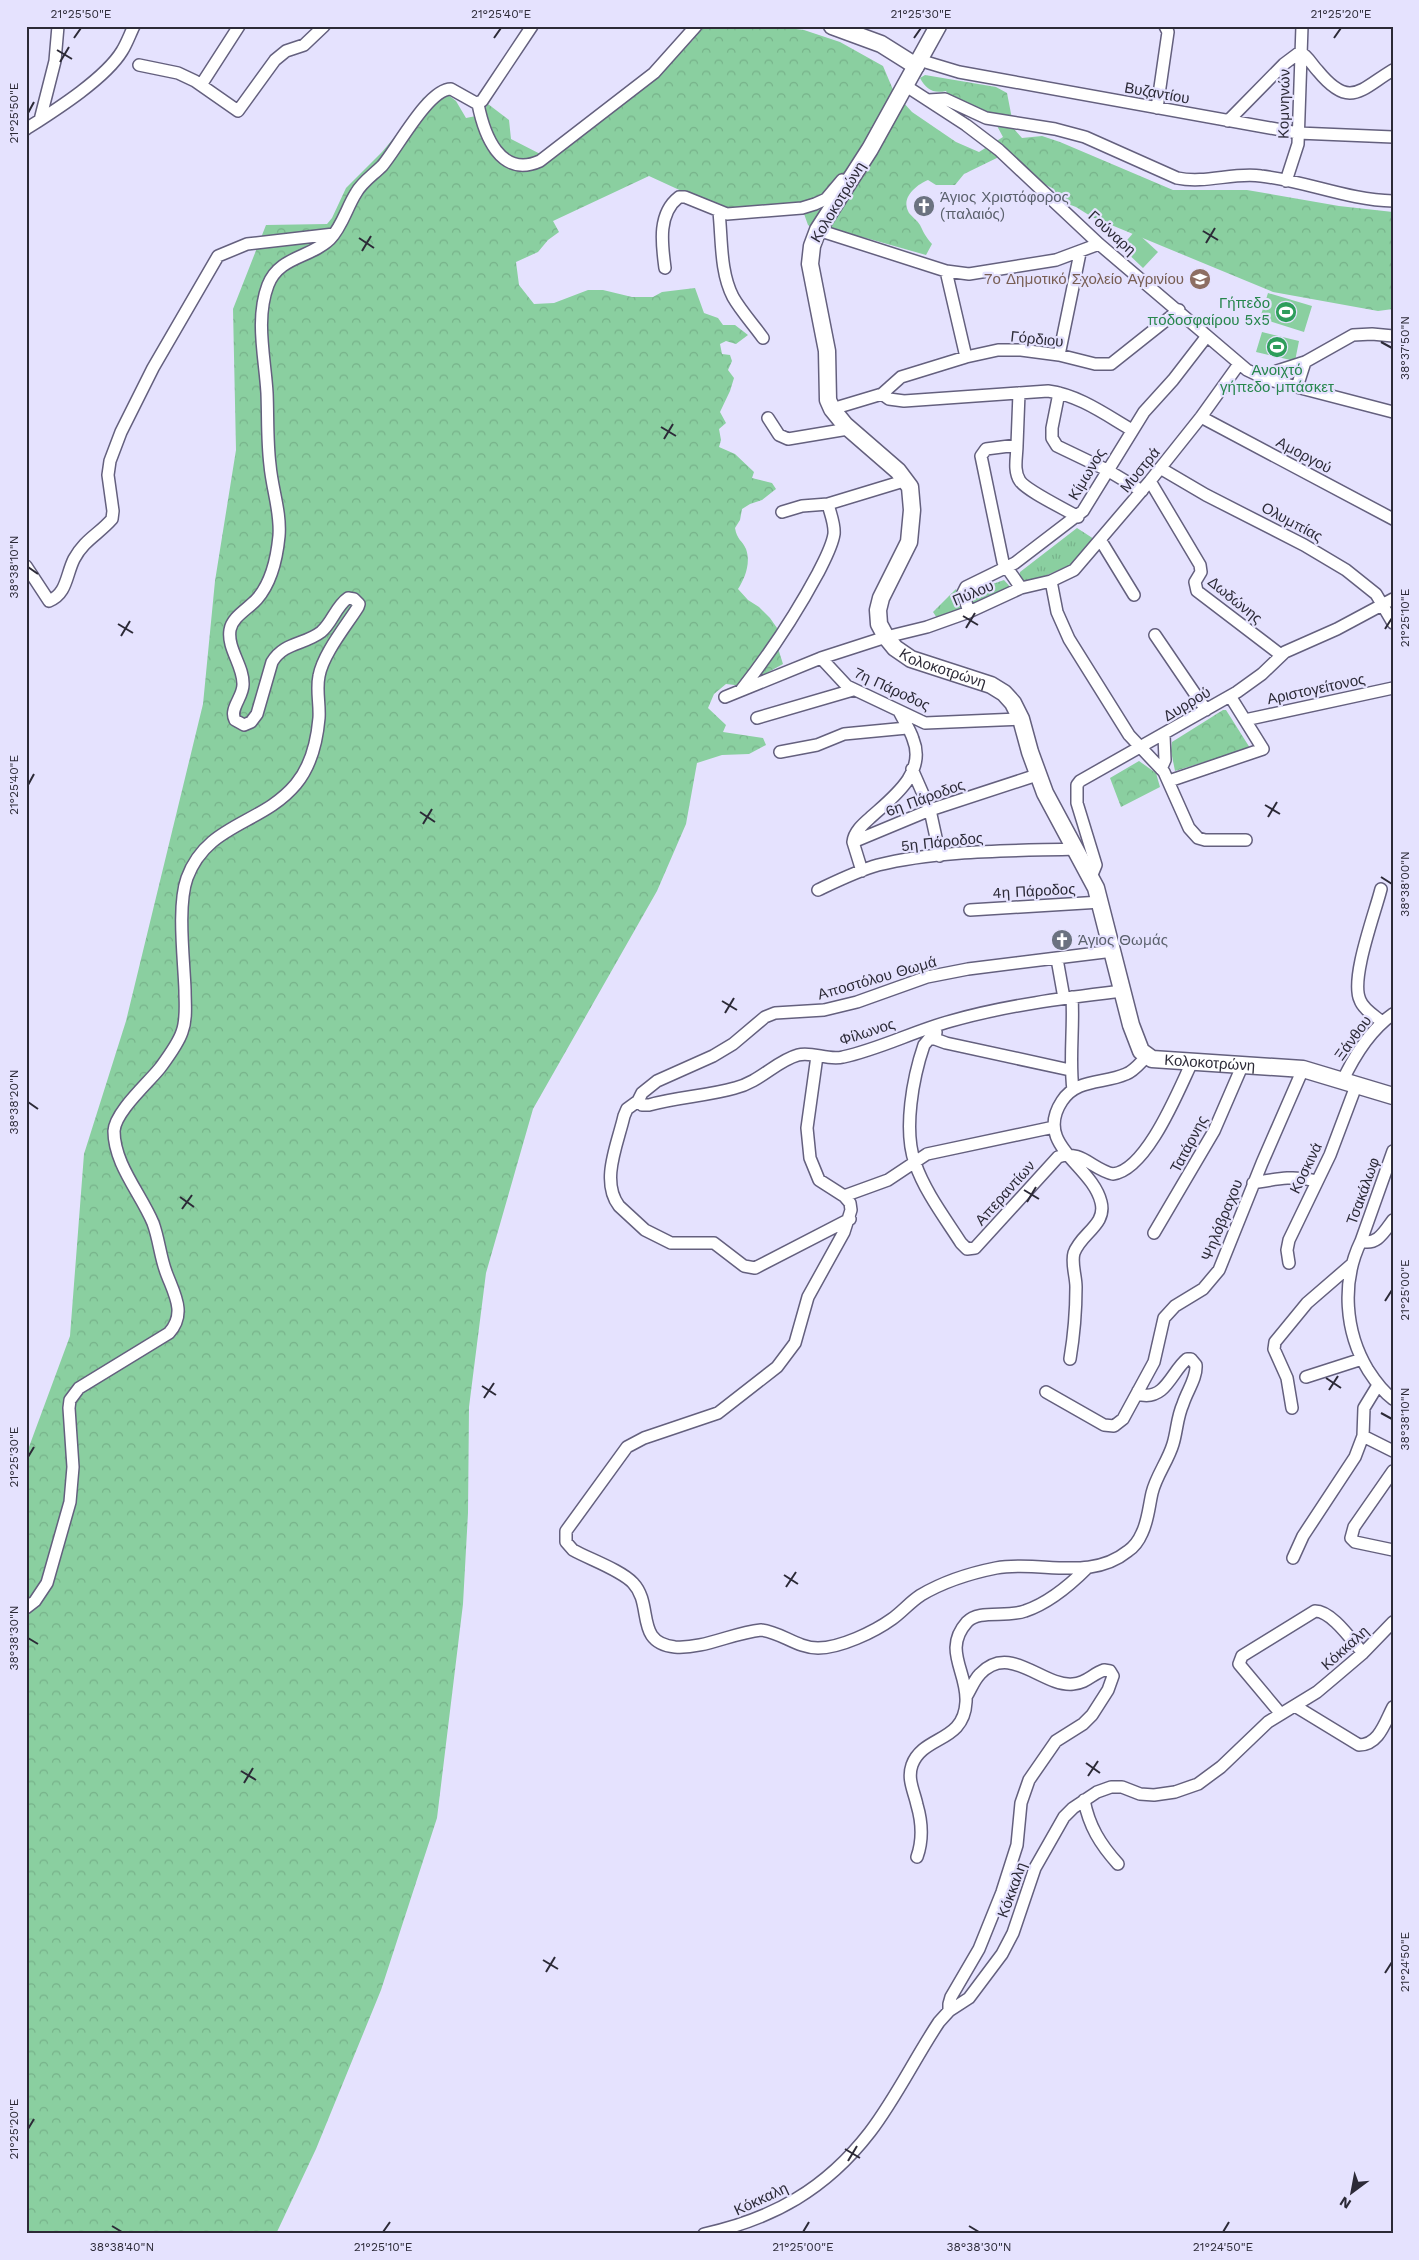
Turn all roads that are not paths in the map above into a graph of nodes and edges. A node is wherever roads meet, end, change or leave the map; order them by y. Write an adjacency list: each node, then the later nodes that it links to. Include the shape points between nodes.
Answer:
1 (58, 26): 20 (street, via 55,61)
2 (134, 26): 20 (street, via 110,65 65,104)
3 (238, 26): 15 (street)
4 (324, 26): 15 (street, via 304,45 286,51 275,60 238,111)
5 (532, 26): 18 (street)
6 (696, 26): 18 (street, via 642,83 532,165 508,161 497,153 486,135)
7 (832, 26): 12 (street, via 881,44)
8 (938, 26): 12 (street, Κολοκοτρώνη)
9 (1165, 26): 19 (street, via 1168,32)
10 (1302, 26): 11 (street, Κομνηνών)
11 (1300, 52): 14 (street, via 1328,82 1343,92 1366,89); 21 (street); 24 (street, Κομνηνών)
12 (917, 63): 16 (street, Κολοκοτρώνη); 19 (street, Βυζαντίου)
13 (139, 66): 15 (street, via 178,73)
14 (1393, 70)
15 (201, 85)
16 (906, 86): 17 (street, Γούναρη); 23 (street, Κολοκοτρώνη)
17 (928, 100): 26 (street, via 945,99 986,118 1085,137 1177,178 1215,179 1246,175); 31 (street, Γούναρη, via 999,150)
18 (478, 104): 30 (street, via 451,89 437,94 385,162 356,192)
19 (1157, 108): 21 (street, Βυζαντίου)
20 (40, 120): 22 (street)
21 (1228, 121): 24 (street, Βυζαντίου)
22 (26, 129)
23 (878, 134): 28 (street, via 866,142 838,186 820,202 737,214); 29 (street, Κολοκοτρώνη)
24 (1298, 134): 25 (street, Βυζαντίου); 26 (street, Κομνηνών, via 1297,151)
25 (1393, 137)
26 (1286, 181): 27 (street)
27 (1393, 201)
28 (719, 212): 33 (street, via 685,197 676,200 661,233); 38 (street, via 728,286)
29 (818, 230): 34 (street); 48 (street, Κολοκοτρώνη, via 810,264 827,351 828,400)
30 (334, 234): 65 (street, via 247,244 218,256 153,368 121,432 108,475 112,519 79,550 63,591 56,598 49,601); 151 (street, via 325,243 286,262 267,286 261,339 270,466 279,536 275,563 264,590 236,618 230,630 243,676 242,692 234,711 235,720 244,725 254,718 276,654 289,645 320,633 348,598 354,598 359,604 319,674 319,718 313,751 302,776 270,808 219,835 199,855 186,879 182,918 183,1030 162,1066 119,1117 114,1132 123,1165 158,1236 164,1268 178,1302 179,1316 169,1333 79,1388 70,1400 73,1467 70,1502 47,1583)
31 (1100, 244): 32 (street); 35 (street, Γούναρη)
32 (1080, 253): 34 (street, via 981,274); 39 (street)
33 (665, 268)
34 (946, 271): 40 (street)
35 (1179, 310): 36 (street, Γούναρη); 39 (street, Γόρδιου, via 1111,364 1095,364)
36 (1207, 336): 42 (street, Γούναρη); 53 (street, Κίμωνος)
37 (1393, 336): 41 (street, via 1353,335)
38 (763, 338)
39 (1059, 355): 40 (street, Γόρδιου, via 1005,350)
40 (966, 357): 47 (street, Γόρδιου, via 901,377)
41 (1305, 362): 43 (street, via 1277,371); 44 (street)
42 (1239, 364): 43 (street, Γούναρη); 50 (street, Μυστρά)
43 (1266, 380): 44 (street, Γούναρη)
44 (1297, 388): 49 (street, Γούναρη)
45 (1019, 392): 46 (street); 47 (street, via 904,401 889,399); 54 (street)
46 (1059, 393): 53 (street); 56 (street, via 1052,428 1054,442 1061,449)
47 (882, 394): 48 (street, Γόρδιου)
48 (832, 409): 52 (street, Κολοκοτρώνη)
49 (1393, 412)
50 (1201, 417): 55 (street, Μυστρά); 63 (street, Αμοργού)
51 (768, 418): 52 (street, via 779,435 788,440)
52 (848, 429): 57 (street, Κολοκοτρώνη)
53 (1132, 430): 56 (street, Κίμωνος)
54 (1017, 445): 62 (street, via 1016,465 1020,480 1028,488); 66 (street, via 986,449 981,456)
55 (1160, 468): 58 (street, Μυστρά); 70 (street, Ολυμπίας, via 1331,561)
56 (1108, 470): 59 (street); 62 (street, Κίμωνος)
57 (906, 480): 60 (street); 74 (street, Κολοκοτρώνη, via 910,487 912,510 909,542 878,610)
58 (1150, 481): 59 (street, Μυστρά); 75 (street, Δωδώνης, via 1200,565 1201,572 1195,582 1197,591)
59 (1142, 491): 64 (street, Μυστρά)
60 (828, 504): 61 (street); 78 (street, via 835,528 824,562 790,621)
61 (782, 512)
62 (1078, 516): 66 (street, Κίμωνος)
63 (1393, 519)
64 (1101, 541): 67 (street, Μυστρά, via 1074,570); 69 (street)
65 (26, 566)
66 (1006, 568): 68 (street); 71 (street, Κίμωνος, via 968,585 963,593)
67 (1051, 580): 68 (street, Πύλου); 89 (street, via 1057,612 1069,639 1129,734)
68 (1021, 588): 71 (street, Πύλου)
69 (1134, 595)
70 (1388, 602): 72 (street, Ολυμπίας); 75 (street, Δυρρού)
71 (969, 612): 74 (street, Πύλου)
72 (1393, 623)
73 (1155, 635): 82 (street)
74 (886, 637): 76 (street, Πύλου); 85 (street, Κολοκοτρώνη, via 916,661 1000,690 1010,699)
75 (1281, 655): 80 (street, Δυρρού, via 1262,674)
76 (821, 658): 78 (street, Πύλου); 79 (street, 7η Πάροδος)
77 (1393, 688): 86 (street, Αριστογείτονος)
78 (742, 689): 81 (street, Πύλου)
79 (853, 690): 83 (street, 7η Πάροδος); 84 (street)
80 (1230, 696): 82 (street, Δυρρού); 86 (street)
81 (725, 697)
82 (1206, 710): 88 (street, Δυρρού)
83 (899, 711): 85 (street, 7η Πάροδος, via 925,723); 87 (street)
84 (756, 718)
85 (1022, 719): 93 (street, Κολοκοτρώνη)
86 (1245, 720): 94 (street, via 1263,748)
87 (907, 728): 90 (street, via 844,734 817,745); 91 (street, via 915,744)
88 (1164, 735): 89 (street, Δυρρού); 92 (street, via 1165,760)
89 (1142, 747): 92 (street); 101 (street, Δυρρού, via 1087,776 1077,785 1077,803 1096,865)
90 (780, 752)
91 (912, 769): 95 (street); 97 (street, via 900,792 862,825)
92 (1161, 769): 94 (street)
93 (1037, 775): 95 (street, 6η Πάροδος); 98 (street, Κολοκοτρώνη)
94 (1169, 781): 96 (street, via 1192,834 1205,840)
95 (930, 810): 97 (street, 6η Πάροδος); 99 (street)
96 (1246, 840)
97 (853, 842): 100 (street)
98 (1075, 849): 99 (street, 5η Πάροδος); 101 (street, Κολοκοτρώνη)
99 (940, 856): 100 (street, 5η Πάροδος, via 885,864)
100 (862, 871): 103 (street, 5η Πάροδος)
101 (1091, 877): 104 (street, Κολοκοτρώνη)
102 (1381, 889): 111 (street, via 1358,986 1360,1002)
103 (818, 890)
104 (1101, 902): 105 (street, 4η Πάροδος); 106 (street, Κολοκοτρώνη)
105 (970, 910)
106 (1113, 951): 107 (street, Αποστόλου Θωμά); 108 (street, Κολοκοτρώνη)
107 (1056, 959): 109 (street); 123 (street, Αποστόλου Θωμά, via 927,977 824,1010 775,1012 714,1056 657,1080)
108 (1122, 991): 109 (street, Φίλωνος); 115 (street, Κολοκοτρώνη, via 1136,1040)
109 (1068, 998): 112 (street, Φίλωνος, via 979,1013); 119 (street, via 1073,1020)
110 (1393, 1014): 111 (street, Ξάνθου)
111 (1382, 1022): 120 (street, Ξάνθου, via 1358,1051)
112 (936, 1025): 113 (street); 114 (street, Φίλωνος, via 845,1057)
113 (935, 1039): 119 (street); 127 (street, via 926,1040 923,1048 910,1114)
114 (817, 1056): 123 (street, Φίλωνος, via 797,1055 763,1076 735,1088 649,1105 642,1105); 130 (street, via 808,1121 810,1158 818,1180)
115 (1146, 1057): 116 (street, Κολοκοτρώνη, via 1159,1061); 121 (street, via 1126,1075 1090,1082)
116 (1192, 1062): 117 (street, Κολοκοτρώνη); 126 (street, via 1157,1134 1126,1169 1110,1174)
117 (1243, 1064): 118 (street, Κολοκοτρώνη); 133 (street, Τατάρνης, via 1214,1131)
118 (1303, 1069): 120 (street, Κολοκοτρώνη); 129 (street, Ψηλόβραχου)
119 (1070, 1070): 121 (street)
120 (1349, 1084): 122 (street, Κολοκοτρώνη); 128 (street, Κοσκινά, via 1330,1155)
121 (1073, 1090): 124 (street, via 1058,1107)
122 (1393, 1096)
123 (640, 1097): 131 (street, Αποστόλου Θωμά, via 624,1116 610,1188 619,1206 658,1238 680,1244 714,1243 750,1269)
124 (1054, 1127): 126 (street); 127 (street, via 932,1152)
125 (1393, 1151): 134 (street, Τσακάλωφ)
126 (1067, 1154): 127 (street, Απεραντίων, via 1052,1162 975,1248 964,1248); 137 (street, via 1094,1185 1103,1208 1100,1221 1082,1240 1074,1255 1076,1316)
127 (914, 1162): 130 (street, via 888,1180)
128 (1317, 1181): 129 (street, via 1287,1177); 135 (street, Κοσκινά, via 1289,1240)
129 (1253, 1183): 141 (street, Ψηλόβραχου, via 1215,1275 1203,1289 1175,1306 1164,1318 1157,1353)
130 (844, 1196): 131 (street, via 851,1207)
131 (850, 1219): 150 (street, via 814,1282 795,1343 783,1360 718,1413 627,1447 566,1531 566,1542 573,1550 633,1583 641,1597 650,1636 675,1647 699,1645 761,1630 802,1645 825,1647 876,1629 920,1596 978,1572 1006,1566)
132 (1393, 1220): 134 (street, Τσακάλωφ, via 1374,1242)
133 (1154, 1233)
134 (1361, 1241): 136 (street, Τσακάλωφ)
135 (1289, 1263)
136 (1351, 1265): 138 (street, Τσακάλωφ, via 1350,1324); 144 (street, via 1308,1303 1275,1342 1274,1349 1287,1378)
137 (1070, 1359)
138 (1362, 1359): 139 (street); 140 (street, Τσακάλωφ)
139 (1306, 1378)
140 (1378, 1385): 143 (street, Τσακάλωφ); 145 (street, via 1364,1408)
141 (1138, 1391): 142 (street, Ψηλόβραχου, via 1123,1419 1109,1427); 150 (street, via 1142,1396 1153,1395 1168,1384 1185,1360 1191,1359 1196,1365 1196,1374 1179,1414 1173,1444 1154,1488 1138,1540 1117,1559)
142 (1046, 1392)
143 (1393, 1399)
144 (1292, 1408)
145 (1363, 1436): 146 (street); 149 (street, via 1353,1462 1303,1536)
146 (1393, 1451)
147 (1393, 1470): 148 (street, via 1350,1538 1355,1542)
148 (1393, 1550)
149 (1293, 1558)
150 (1087, 1568): 154 (street, via 1054,1597 1034,1608 1006,1616 979,1615 966,1623 955,1647)
151 (26, 1608)
152 (1393, 1622): 153 (street, Κόκκαλη)
153 (1363, 1653): 155 (street, Κόκκαλη); 157 (street, via 1330,1616 1315,1611 1242,1656 1239,1664)
154 (966, 1697): 159 (street, via 965,1712 958,1725 945,1737 924,1748 911,1766 910,1781 921,1824); 161 (street, via 984,1670 1008,1662 1018,1663 1061,1684 1084,1682 1104,1670 1113,1676 1092,1715 1056,1741 1028,1780 1020,1803 1017,1845 1002,1892 979,1950 949,2002)
155 (1295, 1706): 156 (street, via 1359,1745 1367,1745 1376,1739); 157 (street, Κόκκαλη)
156 (1393, 1707)
157 (1280, 1713): 158 (street, Κόκκαλη, via 1222,1767 1193,1786 1154,1795 1111,1787)
158 (1084, 1800): 160 (street, via 1099,1842); 161 (street, Κόκκαλη, via 1064,1817 1038,1862 1013,1933 1002,1954 969,1998)
159 (917, 1857)
160 (1118, 1864)
161 (949, 2011): 162 (street, Κόκκαλη, via 870,2132 830,2174 781,2208 742,2225)
162 (704, 2234)

